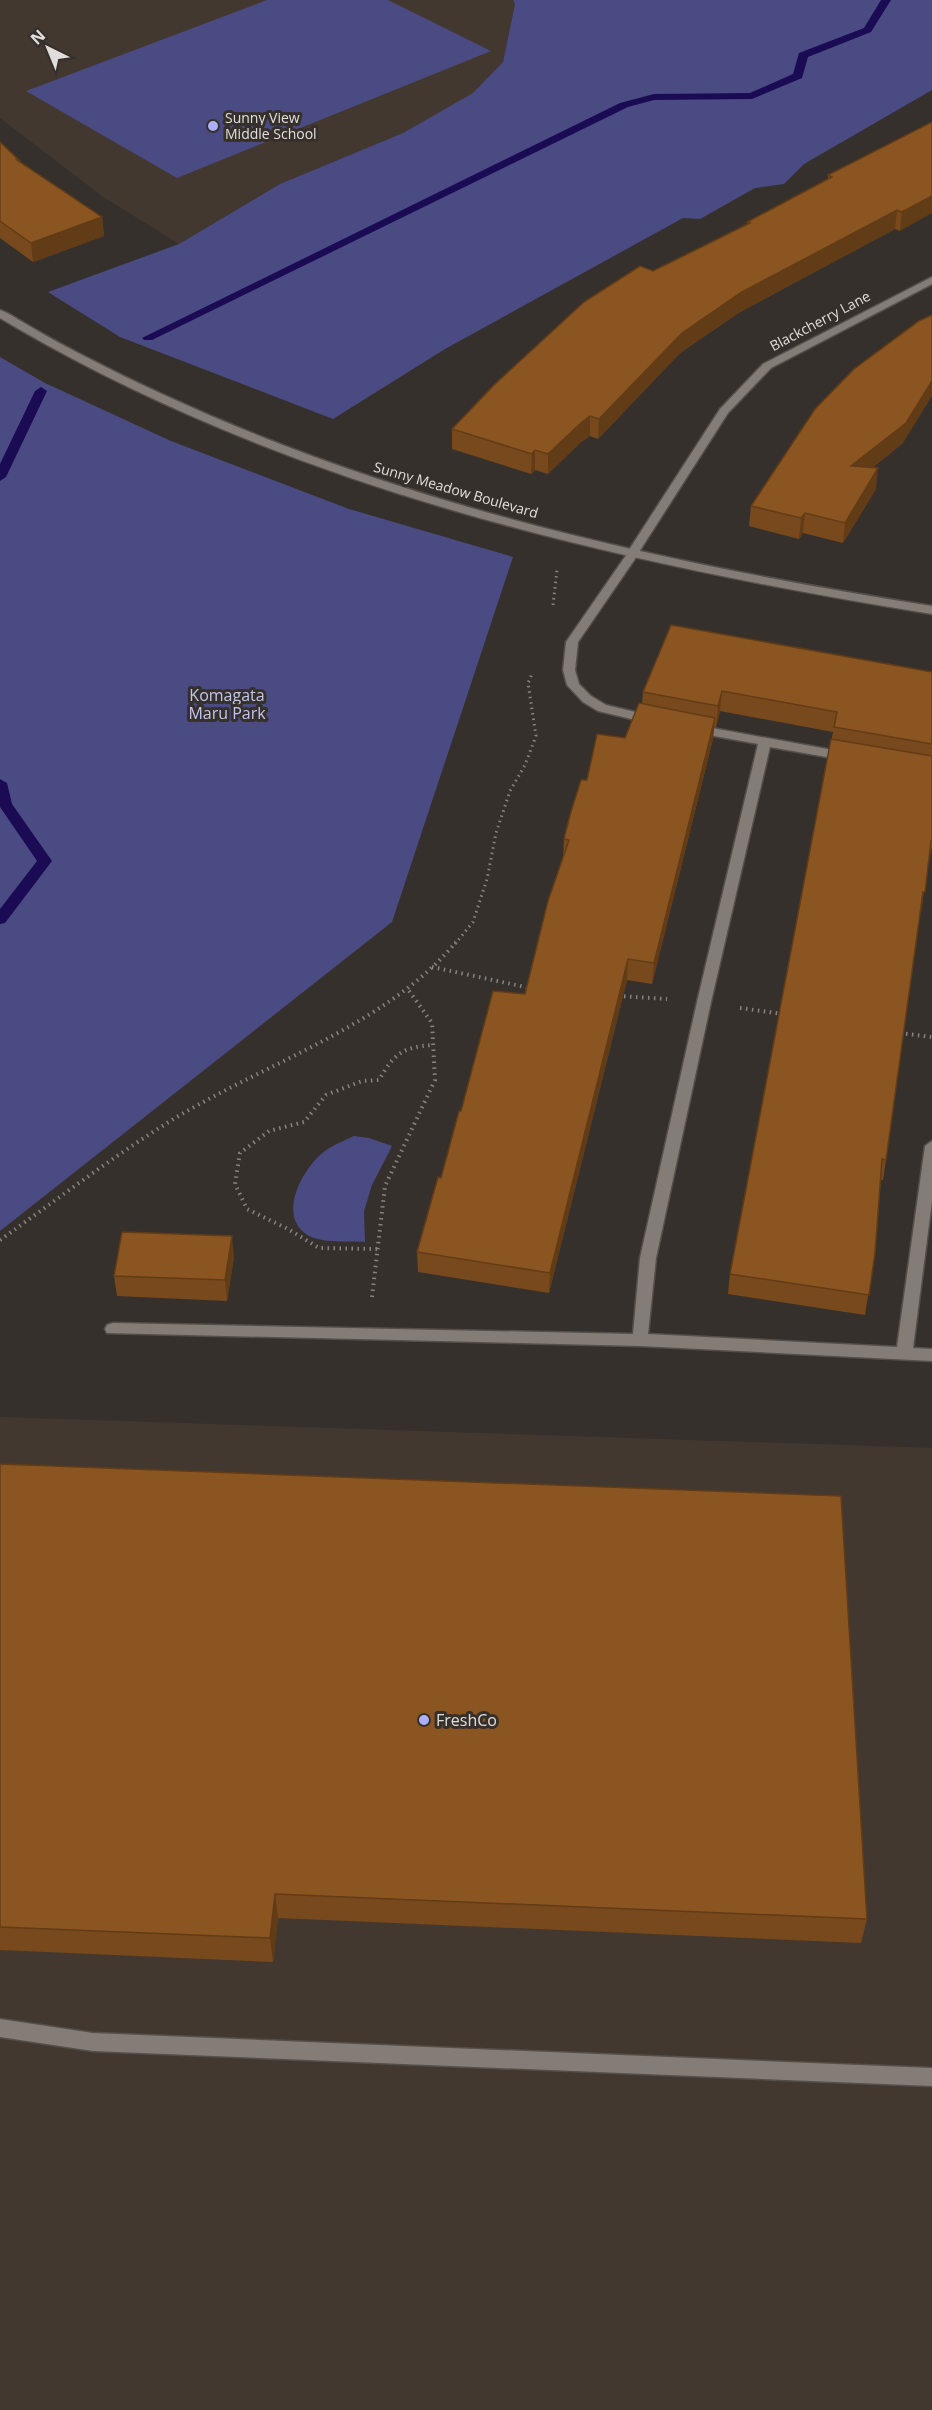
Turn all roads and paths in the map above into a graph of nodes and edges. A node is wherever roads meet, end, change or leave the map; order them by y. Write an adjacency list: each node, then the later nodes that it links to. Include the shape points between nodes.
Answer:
1 (932, 280): 3 (street, Blackcherry Lane, via 767,366 724,411)
2 (0, 313): 3 (street, Sunny Meadow Boulevard, via 135,385 286,450 459,509)
3 (633, 553): 5 (street, Sunny Meadow Boulevard, via 744,578); 8 (street, Blackcherry Lane, via 572,642 569,670 573,685 602,708)
4 (557, 567): 6 (path)
5 (932, 610)
6 (552, 612)
7 (532, 673): 12 (path, via 528,683 536,736 499,823 472,922 445,956)
8 (666, 723)
9 (688, 728): 10 (street)
10 (765, 743): 11 (street); 19 (street, via 648,1258)
11 (858, 759)
12 (407, 988): 13 (path, via 432,1023); 15 (path, via 352,1025 165,1124)
13 (433, 1045): 16 (path, via 435,1080 385,1186); 16 (path, via 410,1046 401,1051 393,1056 379,1080 362,1081 327,1095 304,1122 269,1131 240,1153 235,1184 247,1209 319,1248)
14 (932, 1146): 20 (street)
15 (0, 1240)
16 (377, 1249): 18 (path)
17 (113, 1329): 18 (street)
18 (368, 1334): 19 (street)
19 (639, 1340): 20 (street)
20 (904, 1353): 21 (street)
21 (932, 1355)
22 (0, 2028): 23 (street, via 93,2042)
23 (932, 2077)

